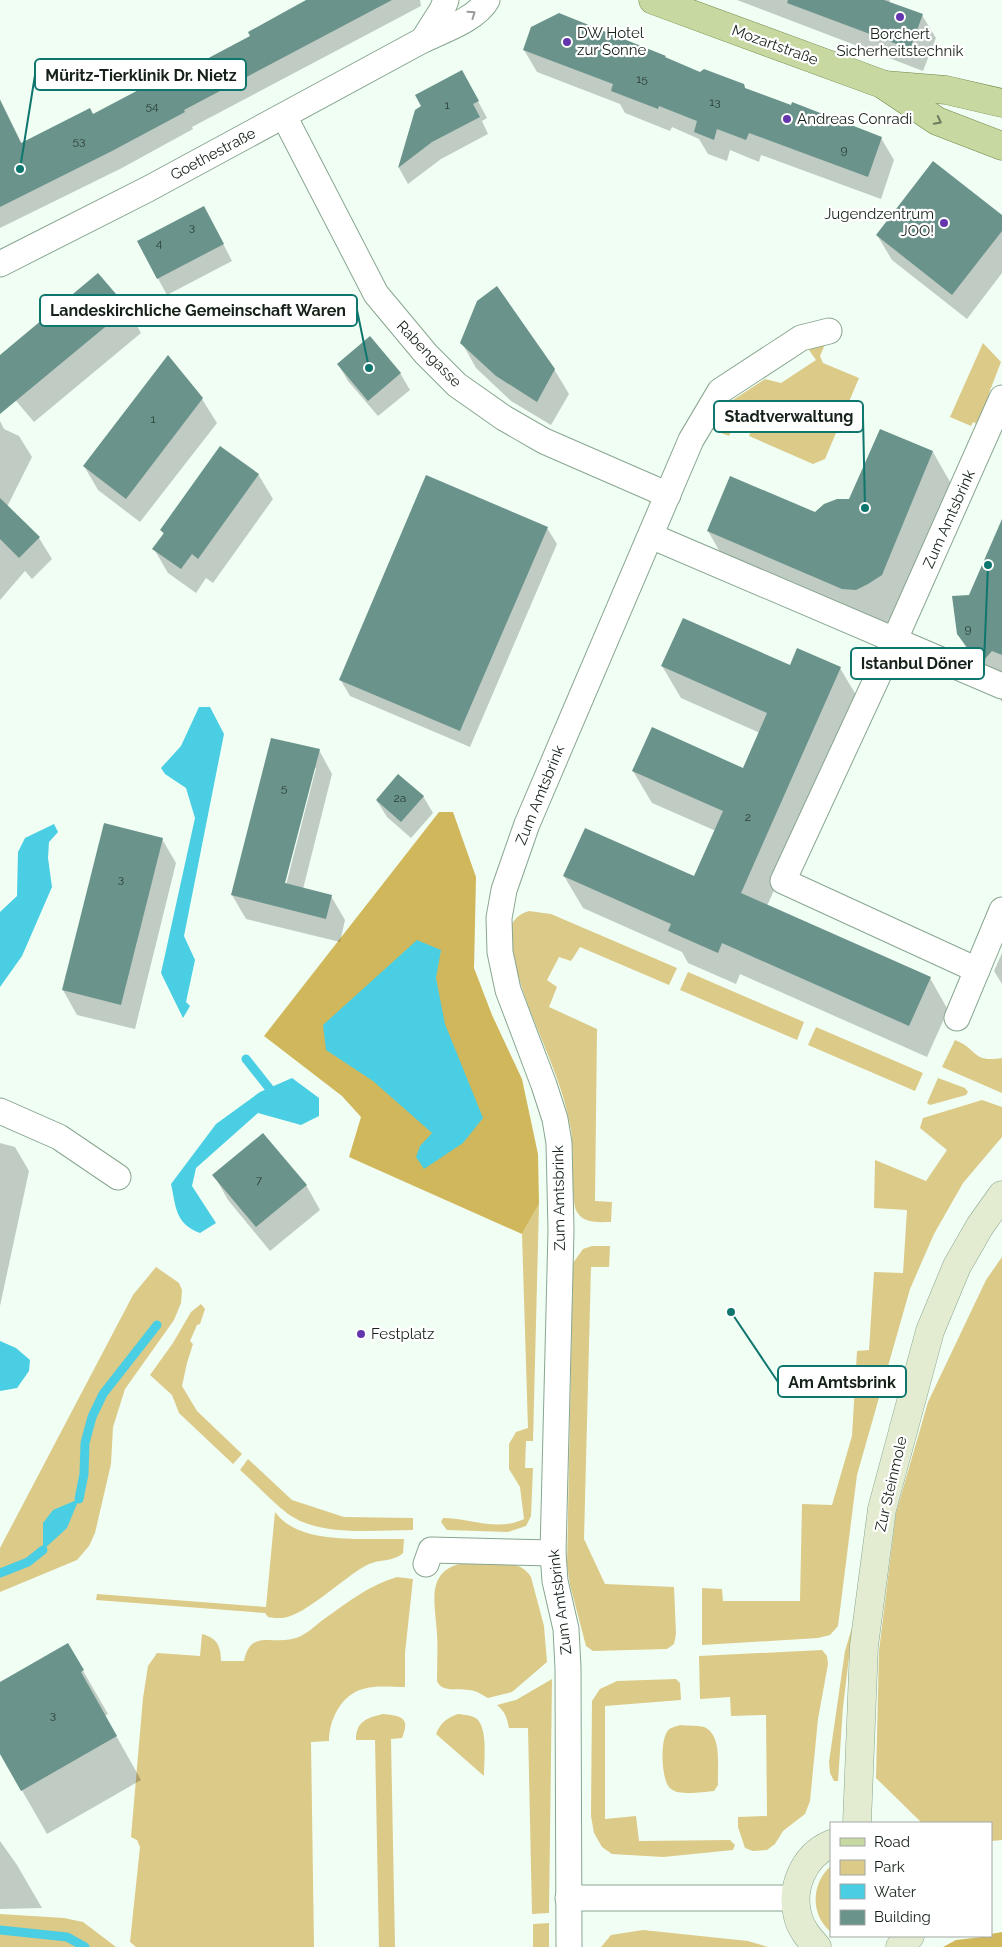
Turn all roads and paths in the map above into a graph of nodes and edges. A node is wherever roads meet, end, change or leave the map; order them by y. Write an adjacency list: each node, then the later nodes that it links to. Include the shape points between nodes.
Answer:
1 (446, 0): 4 (street, Goethestraße)
2 (487, 0): 4 (street, Goethestraße, one-way to 2, via 458,24 477,12)
3 (653, 0): 5 (main road, Mozartstraße)
4 (423, 40): 7 (street, Goethestraße)
5 (882, 84): 6 (main road, via 946,90); 8 (main road, Mozartstraße, one-way to 8, via 937,121)
6 (1002, 103)
7 (284, 116): 9 (street, Goethestraße); 12 (street, Rabengasse, via 376,294 426,354 457,384 504,418 544,441)
8 (1002, 146)
9 (0, 264)
10 (829, 331): 12 (street, Zum Amtsbrink, via 801,338 720,391 691,440)
11 (1002, 398): 14 (street, Zum Amtsbrink)
12 (668, 494): 13 (street, Zum Amtsbrink)
13 (651, 536): 14 (street); 22 (street, Zum Amtsbrink, via 526,824 504,890 499,918 500,952 508,990 544,1085 559,1143 561,1230)
14 (894, 640): 15 (street); 17 (street, Zum Amtsbrink, via 783,882)
15 (1002, 686)
16 (1002, 910): 17 (street)
17 (977, 970): 18 (street)
18 (956, 1018)
19 (0, 1111): 20 (street, via 59,1137)
20 (118, 1177)
21 (1002, 1195): 24 (street, Zur Steinmole, via 957,1266 930,1331 882,1510 864,1646)
22 (553, 1553): 23 (street, via 432,1550); 26 (street, Zum Amtsbrink, via 555,1581 566,1629 568,1668)
23 (426, 1564)
24 (857, 1822)
25 (830, 1845): 27 (street, via 804,1868)
26 (568, 1898): 27 (street); 29 (street, Zum Amtsbrink)
27 (795, 1898): 30 (street, via 805,1934)
28 (909, 1937): 31 (street)
29 (569, 1947)
30 (816, 1947)
31 (900, 1947)

